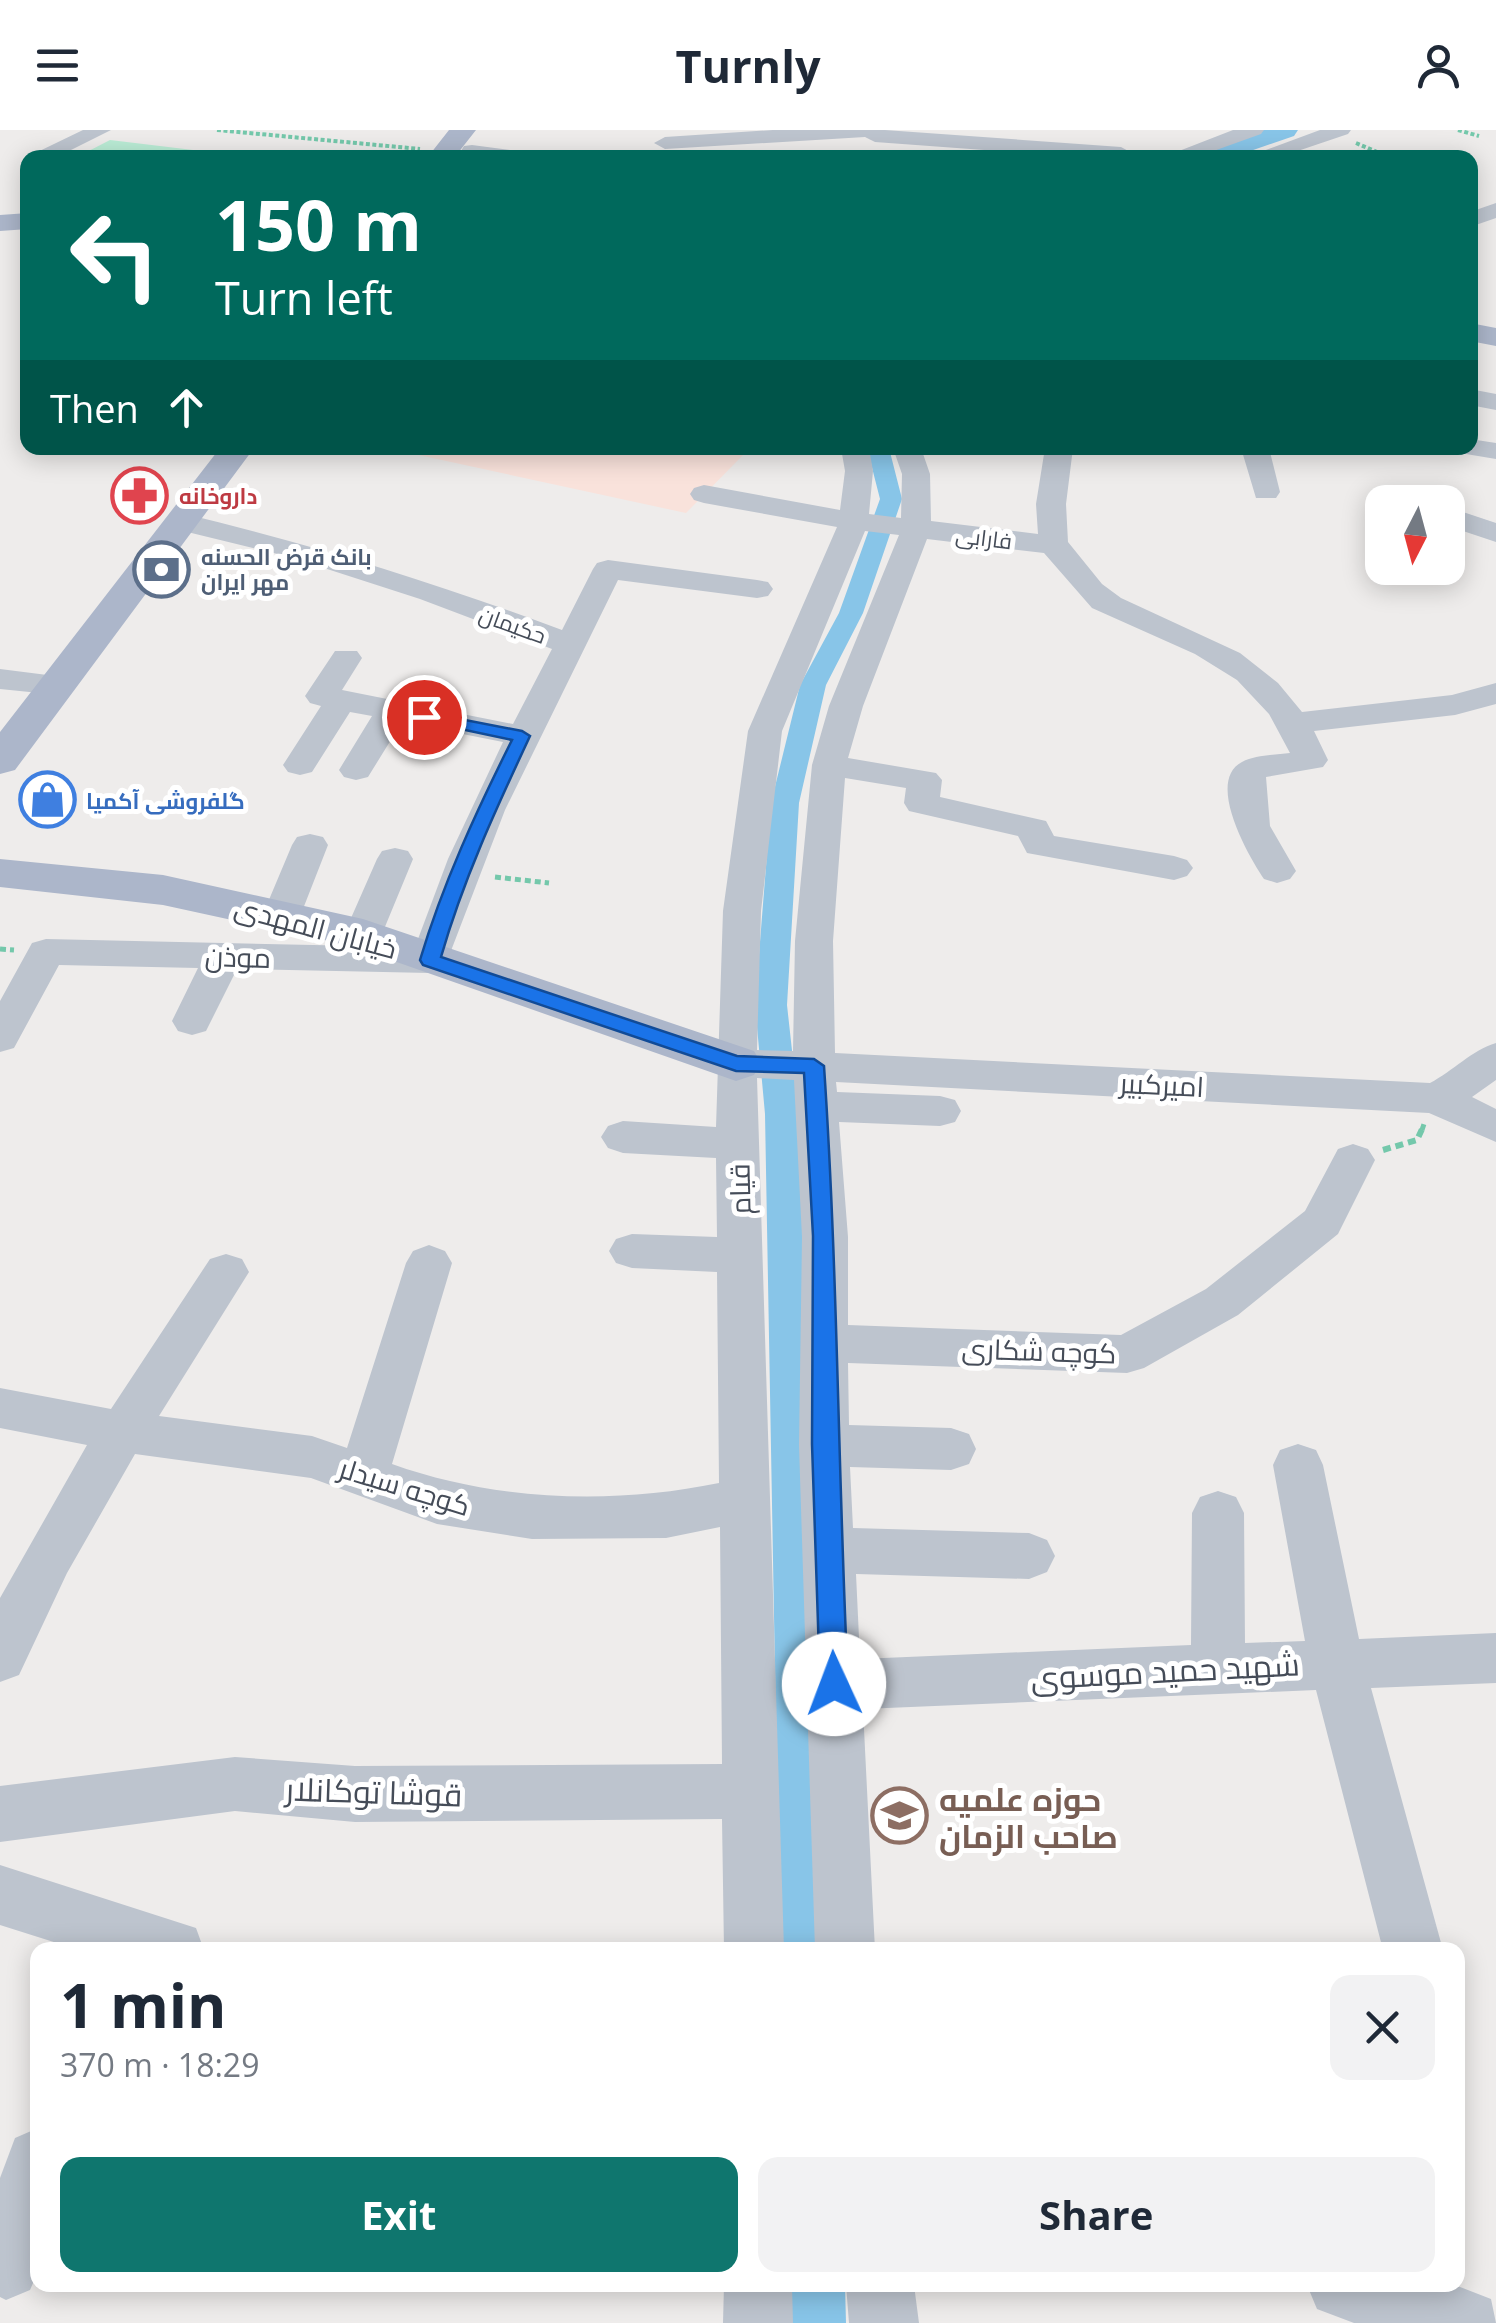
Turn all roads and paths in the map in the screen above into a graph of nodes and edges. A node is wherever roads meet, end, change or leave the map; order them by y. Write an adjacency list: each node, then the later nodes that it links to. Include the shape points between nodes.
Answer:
1 (50, 130): 17 (street)
2 (101, 130): 18 (street)
3 (217, 130): 15 (path)
4 (640, 130): 14 (street)
5 (1103, 130): 16 (street)
6 (1254, 130): 20 (street)
7 (1340, 130): 21 (street)
8 (1458, 130): 12 (path)
9 (839, 131): 10 (street); 13 (street)
10 (778, 133): 11 (street)
11 (718, 135): 14 (street)
12 (1478, 136)
13 (875, 138): 16 (street)
14 (664, 144): 19 (street)
15 (462, 146)
16 (1124, 148)
17 (31, 150)
18 (45, 150)
19 (674, 150)
20 (1195, 150)
21 (1279, 150)
22 (231, 455): 30 (main road)
23 (856, 455): 29 (street, قیام)
24 (909, 455): 32 (street)
25 (1057, 455): 34 (street)
26 (1258, 455): 27 (street)
27 (1266, 492)
28 (704, 494): 29 (street, فارابی)
29 (854, 521): 32 (street, فارابی); 63 (street, قیام, via 765,731 742,911)
30 (180, 522): 36 (street, حکیمان, via 299,550); 39 (main road)
31 (1465, 522): 33 (street)
32 (916, 528): 34 (street, فارابی); 46 (street)
33 (1496, 533)
34 (1053, 545): 43 (street, via 1097,597 1251,672)
35 (757, 589): 36 (street, via 608,569)
36 (572, 645): 44 (street, حکیمان)
37 (346, 658): 41 (street, via 322,696)
38 (0, 679): 39 (street)
39 (59, 685): 45 (main road)
40 (1496, 692): 43 (street, via 1456,705)
41 (341, 700): 42 (street); 47 (street)
42 (392, 710): 44 (street); 48 (street)
43 (1294, 723): 53 (street, via 1311,760 1248,774 1248,819)
44 (522, 736): 54 (street, حکیمان)
45 (0, 761)
46 (829, 764): 52 (street, via 924,780 922,803 1032,829 1040,845); 64 (street, via 814,942)
47 (300, 765)
48 (356, 770)
49 (310, 845): 56 (street)
50 (395, 860): 57 (street)
51 (10, 865): 56 (main road, خیابان المهدی)
52 (1174, 868)
53 (1277, 871)
54 (459, 872): 55 (path); 59 (street, حکیمان)
55 (549, 884)
56 (282, 914): 57 (main road, خیابان المهدی)
57 (363, 934): 59 (main road, خیابان المهدی)
58 (223, 956): 59 (street, موذن); 60 (street); 61 (street, موذن, via 46,952)
59 (430, 960): 63 (main road, خیابان المهدی)
60 (192, 1022)
61 (0, 1038)
62 (1496, 1057): 65 (street)
63 (736, 1063): 64 (street); 69 (street, قیام)
64 (816, 1086): 65 (street, امیرکبیر); 66 (street); 75 (street)
65 (1436, 1098): 67 (street); 70 (path, via 1416,1140)
66 (940, 1111)
67 (1496, 1126)
68 (623, 1137): 69 (street)
69 (738, 1144): 72 (street, قیام)
70 (1353, 1160): 75 (street, کوچه شکاری, via 1322,1222 1222,1302 1127,1354)
71 (632, 1251): 72 (street)
72 (740, 1255): 82 (street, قیام)
73 (429, 1263): 81 (street)
74 (226, 1272): 77 (street)
75 (824, 1343): 78 (street)
76 (0, 1408): 77 (street, کوچه سیدلر)
77 (124, 1432): 81 (street, کوچه سیدلر, via 312,1458); 86 (street, via 22,1604)
78 (824, 1444): 79 (street); 84 (street)
79 (950, 1449)
80 (1298, 1466): 88 (street)
81 (363, 1476): 82 (street, کوچه سیدلر, via 437,1502 532,1517 666,1516)
82 (746, 1499): 91 (street, قیام)
83 (1218, 1513): 89 (street)
84 (829, 1550): 85 (street); 90 (street)
85 (1029, 1556)
86 (0, 1658)
87 (1496, 1658): 88 (street, شهید حمید موسوی)
88 (1336, 1662): 89 (street, شهید حمید موسوی); 97 (street)
89 (1218, 1667): 90 (street, شهید حمید موسوی)
90 (834, 1684): 96 (street)
91 (751, 1791): 92 (street, قوشا توکانلار, via 355,1794 234,1784); 95 (street, قیام)
92 (0, 1814)
93 (0, 1895): 94 (street)
94 (104, 1939)
95 (754, 1942)
96 (845, 1942)
97 (1411, 1942)
98 (30, 2187): 99 (street)
99 (6, 2266)
100 (758, 2292): 104 (street)
101 (881, 2292): 105 (street)
102 (1362, 2292): 103 (street)
103 (1443, 2319)
104 (758, 2323)
105 (884, 2323)

